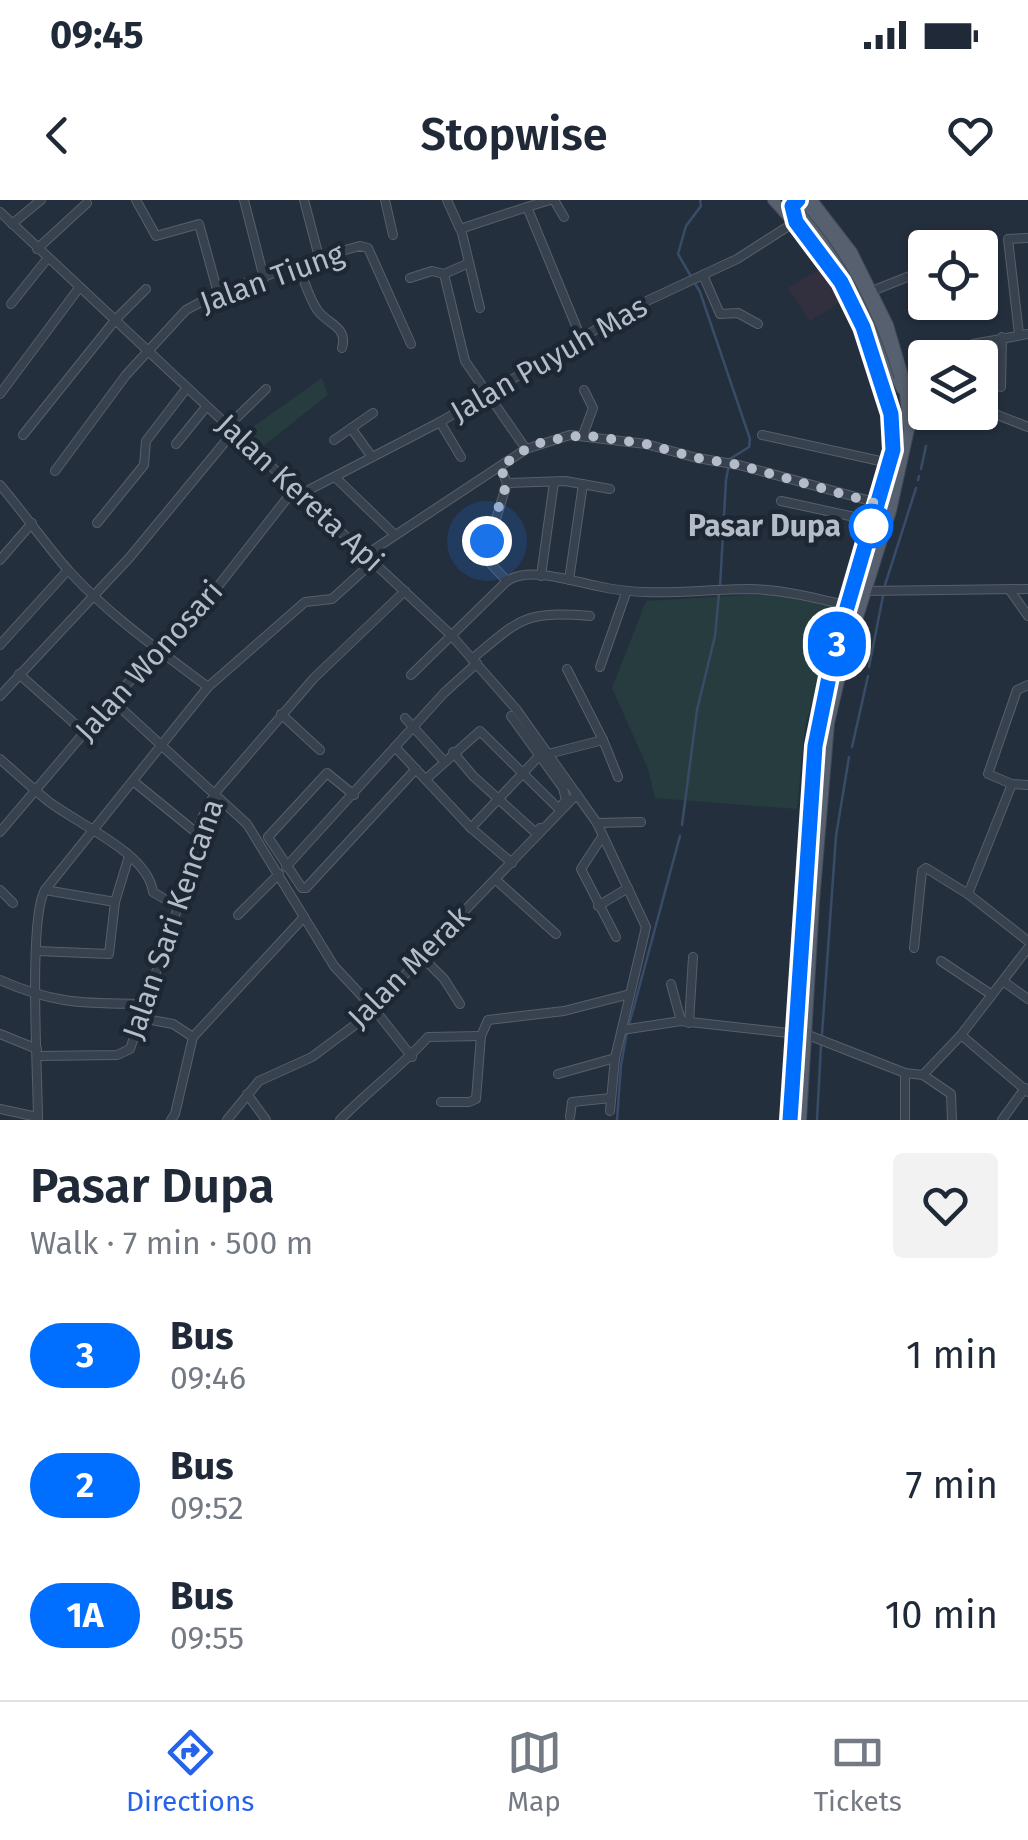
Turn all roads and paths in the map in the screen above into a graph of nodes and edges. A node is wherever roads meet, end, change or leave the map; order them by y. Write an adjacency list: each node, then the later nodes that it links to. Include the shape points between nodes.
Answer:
1 (42, 200): 16 (street)
2 (136, 200): 33 (street, via 156,236 199,224)
3 (244, 200): 28 (street)
4 (304, 200): 21 (street)
5 (385, 200): 18 (street)
6 (447, 200): 17 (street)
7 (552, 200): 12 (street); 14 (street)
8 (773, 200): 15 (main road)
9 (786, 200): 45 (main road, bridge, via 849,281)
10 (806, 201): 15 (main road, via 792,206); 32 (main road, via 839,232); 45 (main road, via 856,276 880,327)
11 (87, 203): 20 (street)
12 (527, 207): 17 (street); 40 (street)
13 (1, 216): 16 (street, Jalan Kereta Api)
14 (564, 217)
15 (796, 222): 26 (street, Jalan Puyuh Mas); 56 (main road, via 850,300)
16 (12, 224): 20 (street, Jalan Kereta Api)
17 (461, 229): 23 (street)
18 (393, 235)
19 (1028, 238): 38 (street, via 1008,239)
20 (38, 249): 22 (street, Jalan Kereta Api)
21 (319, 257): 24 (street, Jalan Tiung); 42 (street, Jalan Tiung, via 368,248)
22 (46, 258): 30 (street, Jalan Kereta Api); 34 (street)
23 (469, 263): 25 (street); 35 (street)
24 (298, 266): 28 (street, Jalan Tiung); 43 (street, via 318,312 343,336)
25 (444, 274): 29 (street); 51 (street, via 466,360)
26 (700, 276): 37 (street, via 720,314 738,312); 40 (street, Jalan Puyuh Mas)
27 (908, 277): 32 (street)
28 (264, 278): 33 (street, Jalan Tiung)
29 (410, 278)
30 (79, 288): 36 (street, Jalan Kereta Api); 50 (street)
31 (146, 289): 36 (street)
32 (872, 291): 52 (main road, via 894,340)
33 (218, 294): 44 (street, Jalan Tiung, via 186,310)
34 (12, 304)
35 (480, 308)
36 (116, 319): 44 (street, Jalan Kereta Api); 64 (street)
37 (758, 324)
38 (1024, 334): 39 (street)
39 (1002, 337): 41 (street); 47 (street)
40 (582, 338): 51 (street, Jalan Puyuh Mas)
41 (989, 340)
42 (411, 344)
43 (342, 348)
44 (148, 351): 46 (street, Jalan Kereta Api); 72 (street, Jalan Tiung)
45 (893, 379): 52 (main road); 56 (main road)
46 (186, 388): 54 (street, Jalan Kereta Api); 84 (street, via 144,444 144,464)
47 (1001, 388)
48 (266, 389): 61 (street)
49 (584, 390): 62 (street, via 592,412)
50 (0, 394)
51 (488, 395): 58 (street, Jalan Puyuh Mas); 67 (street)
52 (904, 396): 53 (street); 95 (main road, via 906,449)
53 (908, 397)
54 (206, 407): 61 (street, Jalan Kereta Api); 66 (street)
55 (373, 413): 60 (street)
56 (891, 414): 70 (main road)
57 (998, 415): 59 (street)
58 (440, 422): 68 (street, Jalan Puyuh Mas); 69 (street)
59 (1028, 427)
60 (351, 428): 65 (street); 68 (street)
61 (231, 429): 79 (street, Jalan Kereta Api); 97 (street)
62 (583, 435): 67 (street); 81 (street, via 739,465)
63 (762, 435): 70 (street)
64 (23, 436)
65 (334, 440)
66 (176, 444)
67 (526, 449): 71 (street)
68 (372, 457): 73 (street, Jalan Puyuh Mas)
69 (462, 458)
70 (889, 462): 81 (main road)
71 (500, 467): 75 (street); 85 (street)
72 (55, 471)
73 (335, 477): 79 (street, Jalan Puyuh Mas); 85 (street)
74 (554, 482): 75 (street); 76 (street); 89 (street)
75 (507, 483): 91 (street, via 490,539 478,548)
76 (582, 484): 78 (street); 90 (street)
77 (0, 486): 83 (street)
78 (610, 489)
79 (298, 491): 86 (street, Jalan Kereta Api); 103 (street, Jalan Wonosari)
80 (780, 501): 82 (street)
81 (878, 504): 82 (main road)
82 (873, 521): 98 (main road)
83 (32, 523): 87 (street); 88 (street)
84 (97, 523)
85 (395, 535): 86 (street)
86 (370, 558): 94 (street, Jalan Kereta Api); 110 (street, via 332,600 306,602)
87 (0, 560)
88 (68, 570): 97 (street); 102 (street)
89 (542, 576): 90 (street); 91 (street)
90 (569, 580): 96 (street)
91 (506, 581): 101 (street)
92 (1009, 589): 93 (street); 95 (street); 100 (street)
93 (1028, 589)
94 (405, 591): 101 (street, Jalan Kereta Api); 113 (street, Jalan Sari Kencana)
95 (865, 591): 181 (main road, via 826,747)
96 (626, 593): 98 (street, via 753,590); 105 (street)
97 (94, 596): 103 (street); 107 (street)
98 (849, 606): 181 (main road, via 815,746 803,898)
99 (590, 616): 104 (street, via 534,616 512,626)
100 (1028, 616)
101 (451, 634): 104 (street, Jalan Kereta Api); 108 (street)
102 (0, 646)
103 (158, 649): 110 (street); 112 (street, Jalan Wonosari)
104 (475, 661): 116 (street); 123 (street, Jalan Kereta Api)
105 (600, 668)
106 (567, 669): 118 (street)
107 (19, 674): 111 (street); 117 (street)
108 (411, 676)
109 (1028, 686): 131 (street, via 1017,690 988,772)
110 (208, 687): 119 (street)
111 (0, 696)
112 (112, 700): 117 (street, Jalan Wonosari); 119 (street)
113 (282, 714): 121 (street); 133 (street, Jalan Sari Kencana)
114 (511, 716): 123 (street)
115 (405, 718): 116 (street)
116 (413, 727): 120 (street); 125 (street)
117 (84, 732): 132 (street, Jalan Wonosari)
118 (603, 740): 123 (street); 128 (street)
119 (161, 744): 130 (street); 133 (street)
120 (395, 746): 126 (street); 135 (street)
121 (320, 750)
122 (453, 752): 125 (street); 127 (street, via 480,731); 136 (street)
123 (544, 754): 127 (street); 134 (street, Jalan Kereta Api); 137 (street, via 564,791)
124 (0, 759): 132 (street)
125 (444, 761): 129 (street)
126 (416, 769): 129 (street); 147 (street, via 306,888)
127 (523, 773): 136 (street); 137 (street)
128 (618, 778)
129 (426, 779): 140 (street)
130 (133, 781): 141 (street); 143 (street)
131 (1020, 784): 152 (street)
132 (35, 789): 141 (street); 142 (street, Jalan Wonosari)
133 (214, 793): 143 (street, Jalan Sari Kencana); 147 (street)
134 (577, 794): 139 (street, Jalan Kereta Api); 146 (street, Jalan Merak)
135 (354, 795): 147 (street); 147 (street, via 327,773 268,837)
136 (498, 799): 137 (street, via 536,833); 140 (street)
137 (558, 808)
138 (641, 822): 139 (street)
139 (597, 823): 144 (street, Jalan Kereta Api)
140 (471, 828): 146 (street)
141 (90, 831): 145 (street); 151 (street)
142 (0, 832)
143 (198, 834): 156 (street, Jalan Sari Kencana)
144 (602, 836): 149 (street, Jalan Kereta Api); 155 (street, via 581,869)
145 (129, 856): 153 (street); 156 (street, via 150,876 153,892)
146 (512, 863): 148 (street, Jalan Merak)
147 (282, 870): 157 (street); 158 (street)
148 (496, 880): 159 (street); 164 (street, Jalan Merak)
149 (628, 888): 155 (street); 170 (street, Jalan Kereta Api, via 647,932)
150 (0, 890): 154 (street)
151 (44, 890): 153 (street); 163 (street)
152 (968, 894): 161 (street); 162 (street, via 923,870)
153 (115, 902): 163 (street, via 109,954)
154 (13, 903)
155 (598, 906): 160 (street)
156 (178, 907): 174 (street, Jalan Sari Kencana)
157 (238, 914)
158 (304, 918): 176 (street, via 334,966); 184 (street)
159 (556, 934)
160 (616, 937)
161 (1028, 944): 168 (street)
162 (914, 948)
163 (37, 950): 172 (street)
164 (421, 956): 175 (street); 176 (street, Jalan Merak)
165 (693, 958): 178 (street)
166 (941, 961): 171 (street)
167 (0, 980): 172 (street)
168 (1003, 981): 171 (street); 173 (street)
169 (671, 984): 178 (street)
170 (630, 994): 179 (street, Jalan Kereta Api); 183 (street, via 564,1012 490,1018)
171 (992, 995): 182 (street)
172 (36, 996): 174 (street); 185 (street)
173 (1028, 999)
174 (146, 1004): 177 (street, Jalan Sari Kencana)
175 (460, 1004)
176 (375, 1010): 186 (street); 192 (street, Jalan Merak)
177 (142, 1018): 184 (street, via 173,1024); 185 (street, Jalan Sari Kencana, via 126,1052)
178 (685, 1022): 179 (street); 181 (street)
179 (622, 1030): 187 (street, Jalan Kereta Api)
180 (0, 1034): 185 (street)
181 (803, 1035): 188 (street); 203 (main road); 204 (main road)
182 (961, 1035): 190 (street); 191 (street)
183 (481, 1036): 186 (street, via 431,1036); 194 (street, via 476,1099)
184 (194, 1037): 199 (street)
185 (37, 1053): 198 (street)
186 (412, 1057): 202 (street)
187 (615, 1058): 189 (street); 193 (street, Jalan Kereta Api)
188 (905, 1073): 190 (street); 205 (street)
189 (558, 1074)
190 (923, 1075): 206 (street, via 951,1094)
191 (1026, 1090): 207 (street)
192 (247, 1094): 200 (street, Jalan Merak); 201 (street)
193 (611, 1098): 196 (street, Jalan Kereta Api); 197 (street, via 572,1102)
194 (442, 1102)
195 (0, 1108): 198 (street)
196 (610, 1112)
197 (570, 1117)
198 (38, 1119)
199 (171, 1120)
200 (227, 1120)
201 (266, 1120)
202 (340, 1120)
203 (790, 1120)
204 (801, 1120)
205 (905, 1120)
206 (952, 1120)
207 (1002, 1120)

